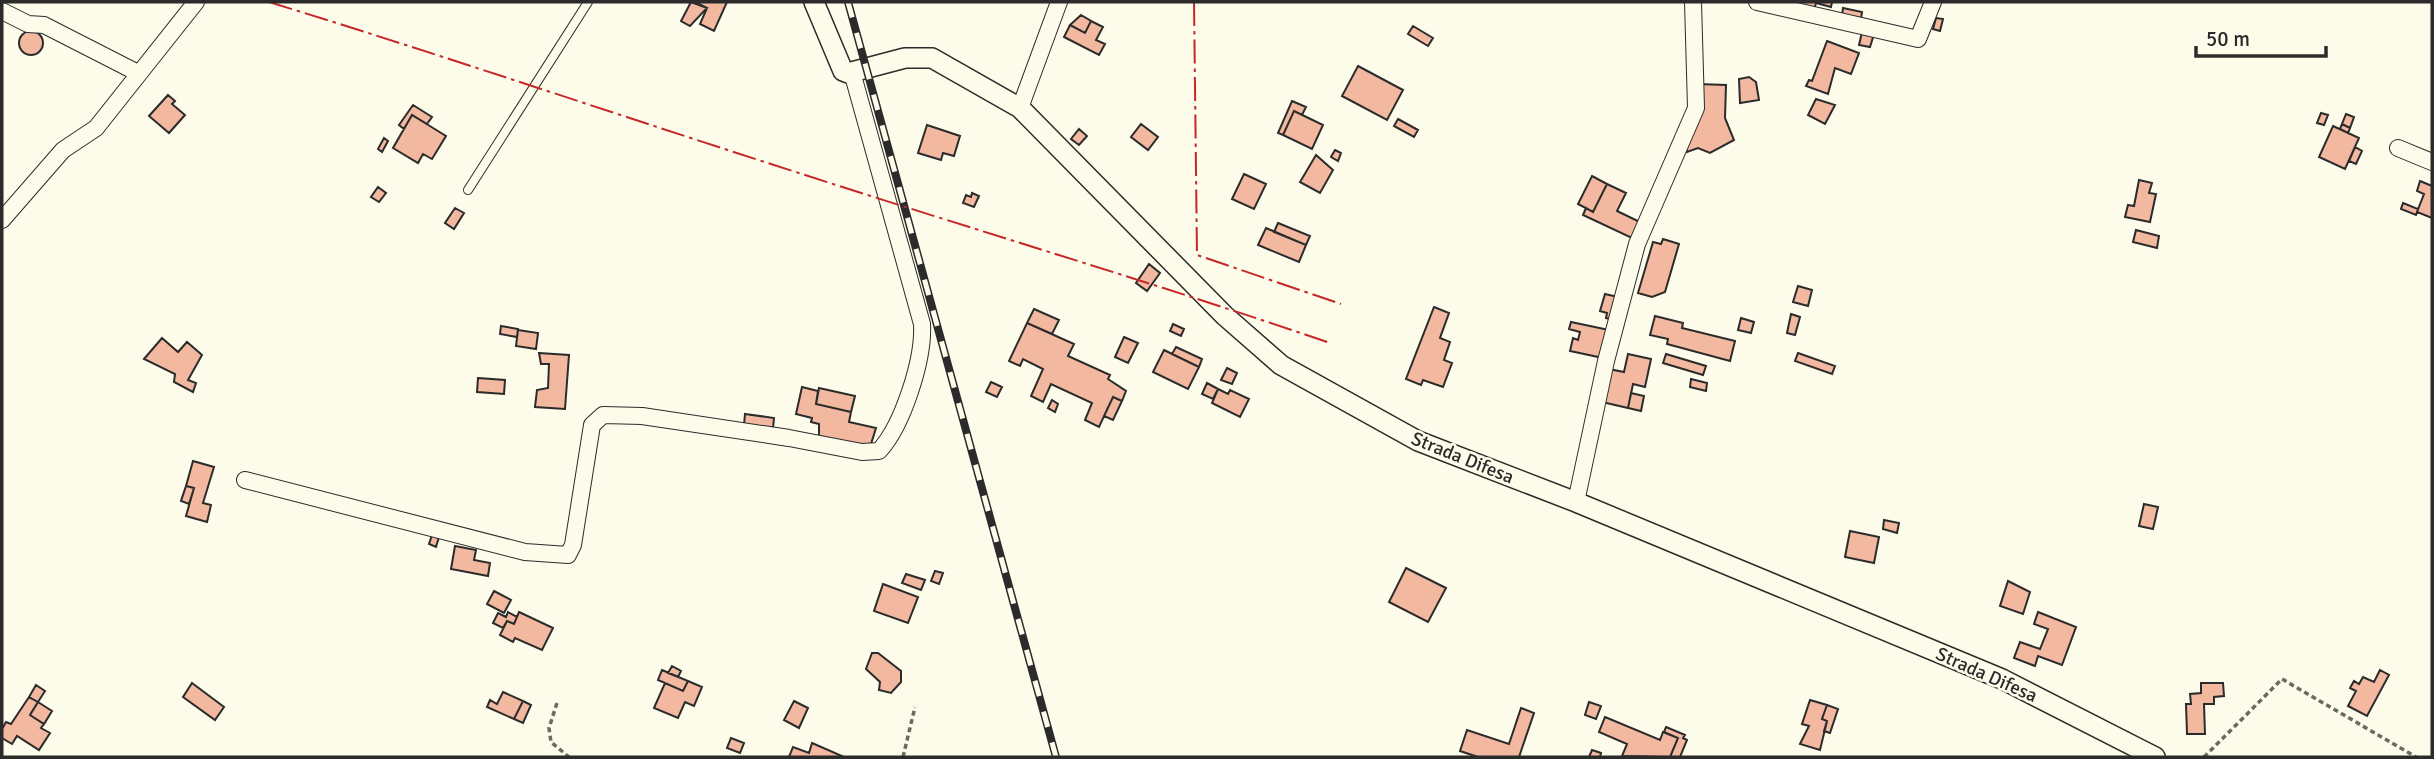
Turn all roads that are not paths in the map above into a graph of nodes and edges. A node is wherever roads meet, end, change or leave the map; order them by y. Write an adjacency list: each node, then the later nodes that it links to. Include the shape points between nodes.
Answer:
1 (196, 2): 10 (street)
2 (588, 2): 14 (lane)
3 (814, 2): 9 (street, via 839,68)
4 (1059, 2): 11 (street)
5 (1693, 2): 17 (street, via 1696,108 1637,244)
6 (1757, 2): 7 (street, via 1918,39)
7 (1933, 2)
8 (2, 11): 10 (street, via 28,24 44,25)
9 (852, 72): 11 (street, Strada Difesa, via 905,58 932,58); 16 (street, via 922,324 918,364 896,426 879,451 642,416 603,415 592,425 573,545 568,555 560,556 525,552)
10 (138, 73): 15 (street, via 96,128 63,150)
11 (1020, 108): 17 (street, Strada Difesa, via 1225,316 1281,365 1418,441)
12 (2398, 148): 13 (street)
13 (2432, 162)
14 (468, 190)
15 (2, 220)
16 (245, 480)
17 (1576, 502): 18 (street, Strada Difesa, via 2002,679)
18 (2155, 757)

